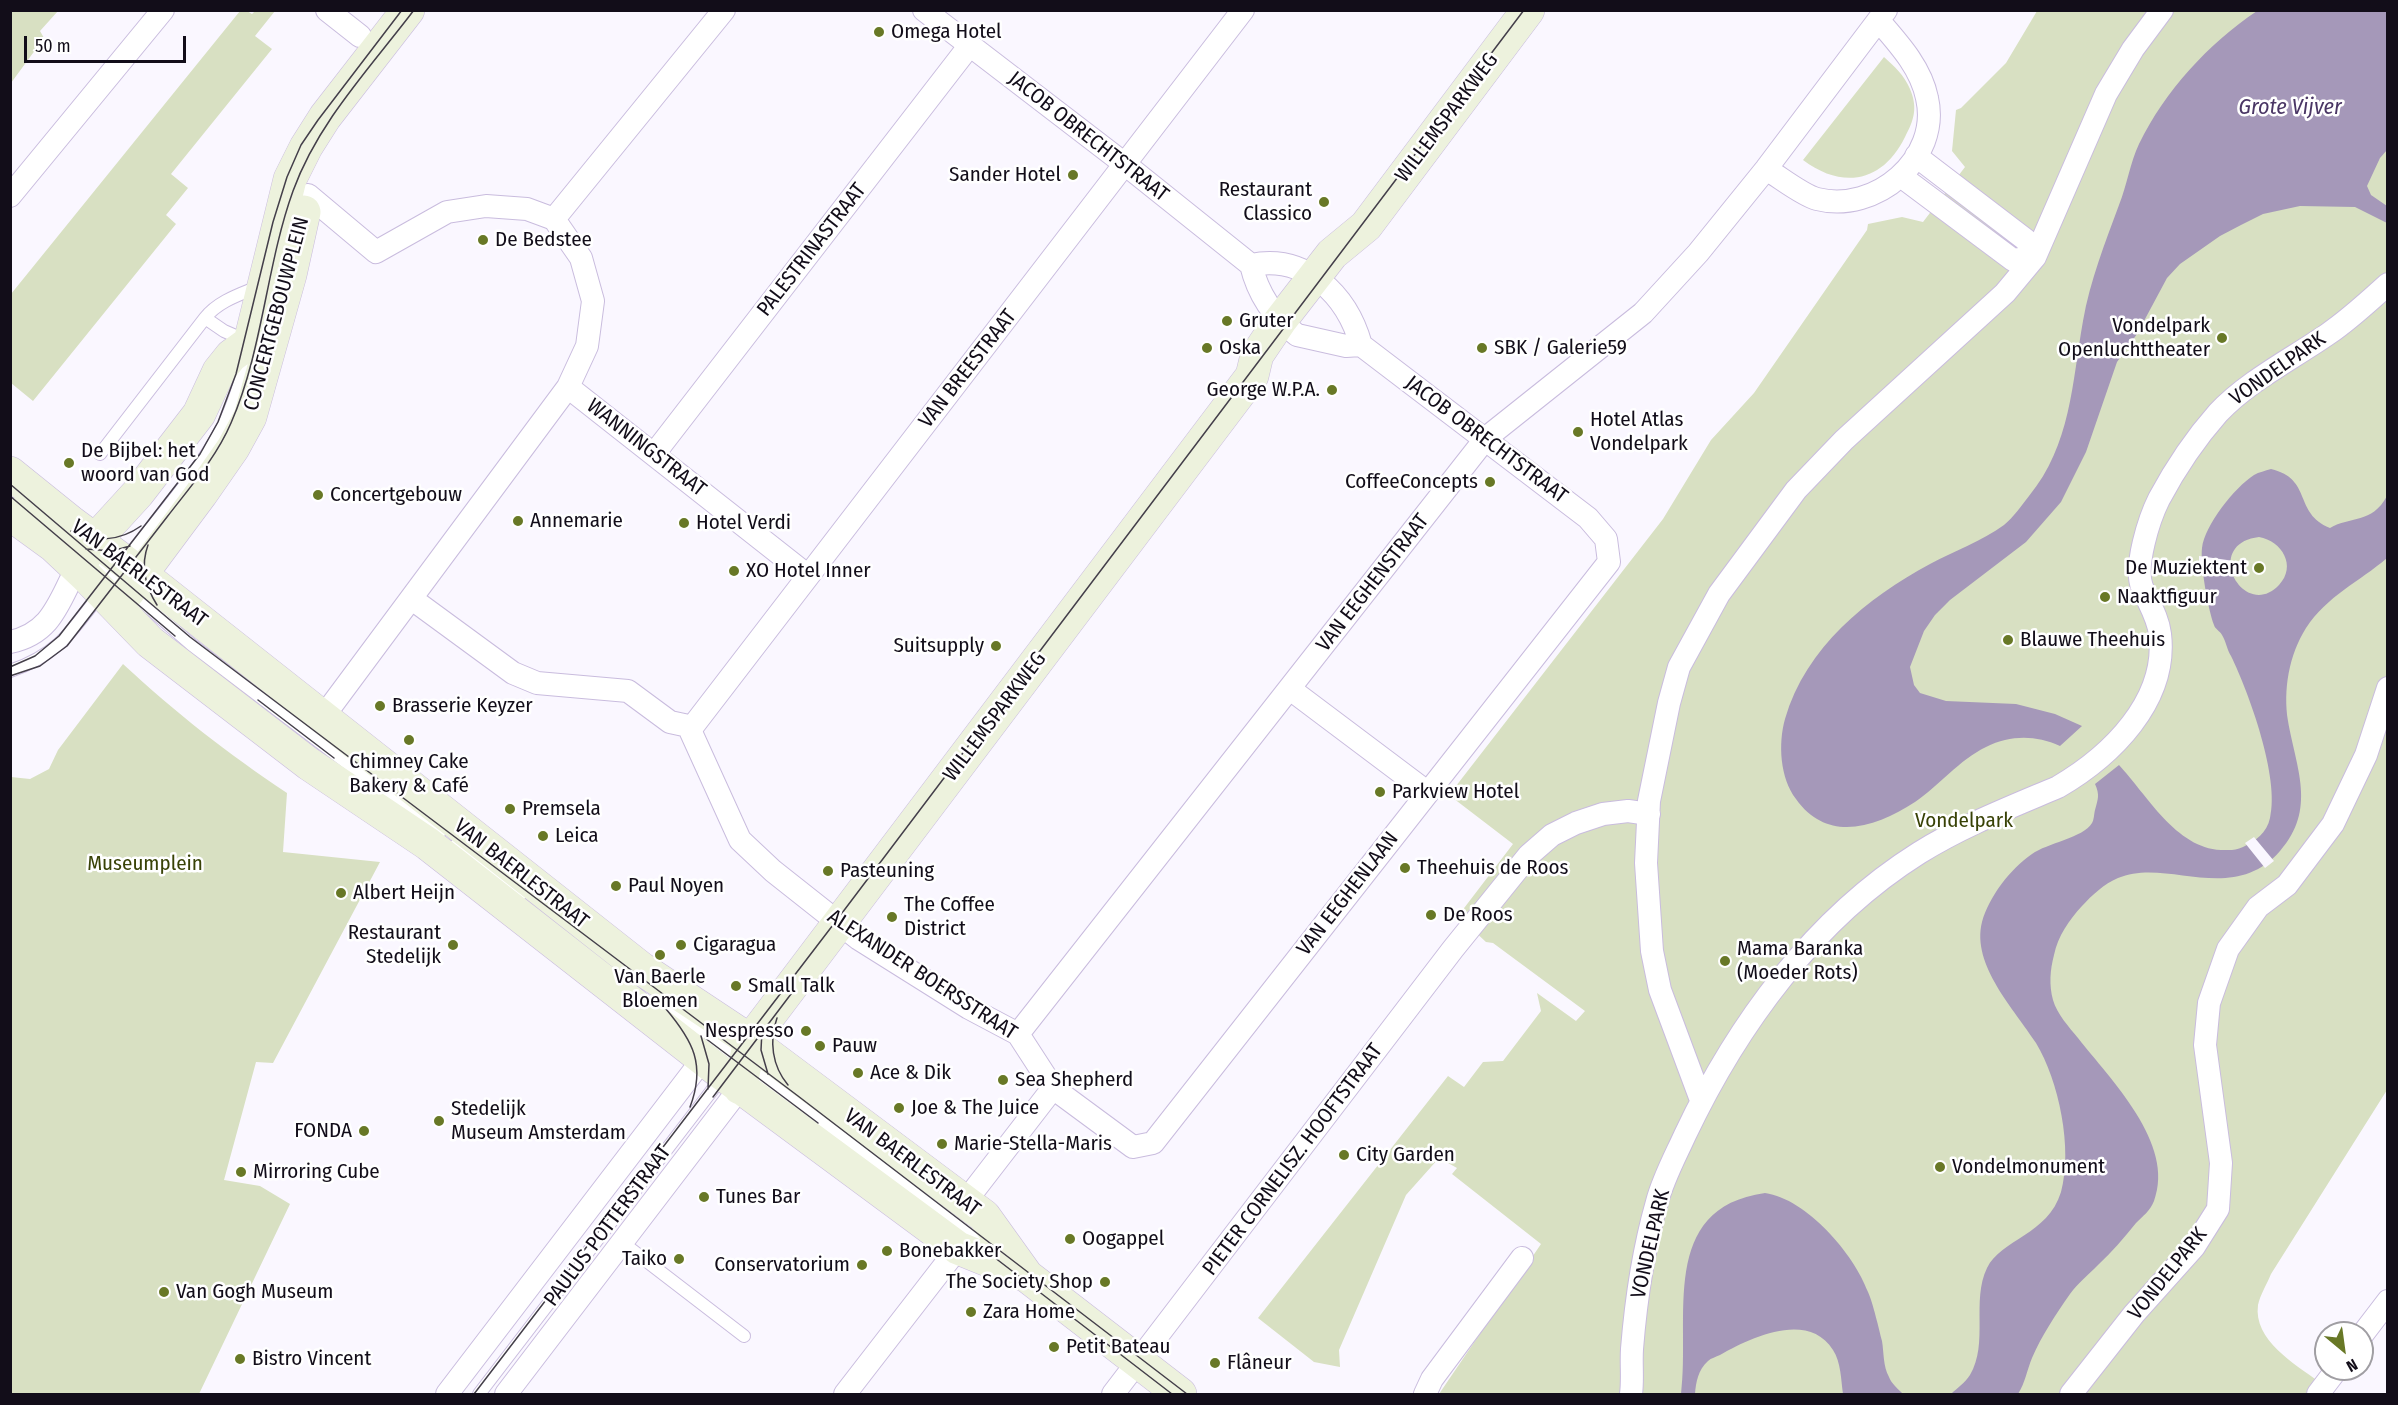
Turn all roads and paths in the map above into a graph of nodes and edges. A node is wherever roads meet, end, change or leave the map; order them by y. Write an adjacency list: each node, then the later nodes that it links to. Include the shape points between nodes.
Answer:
1 (163, 10): 18 (street)
2 (327, 10): 10 (street)
3 (408, 10): 12 (street)
4 (724, 10): 19 (street)
5 (924, 10): 11 (street, JACOB OBRECHTSTRAAT)
6 (1243, 10): 14 (street, VAN BREESTRAAT)
7 (1528, 10): 22 (street, WILLEMSPARKWEG, via 1366,226 1332,254)
8 (2162, 10): 20 (street, via 2106,94)
9 (1882, 16): 13 (street, VAN EEGHENSTRAAT, via 1916,69 1928,100 1925,137); 15 (street, VAN EEGHENSTRAAT)
10 (360, 36)
11 (970, 45): 14 (street, JACOB OBRECHTSTRAAT); 32 (street, PALESTRINASTRAAT)
12 (306, 147): 17 (street, CONCERTGEBOUWPLEIN); 23 (street, CONCERTGEBOUWPLEIN, via 286,191)
13 (1916, 156): 16 (street, VAN EEGHENSTRAAT); 20 (street, via 2026,240)
14 (1125, 165): 21 (street, JACOB OBRECHTSTRAAT); 37 (street, VAN BREESTRAAT)
15 (1766, 169): 16 (street, VAN EEGHENSTRAAT, via 1815,199 1830,201 1868,195); 30 (street, VAN EEGHENSTRAAT, via 1643,313)
16 (1902, 177): 20 (street, via 2013,260)
17 (308, 195): 19 (street, CONCERTGEBOUWPLEIN, via 376,252 447,212 486,206 527,209); 28 (street, CONCERTGEBOUWPLEIN, via 290,275)
18 (10, 196)
19 (554, 219): 29 (street, via 581,258 593,301 586,346)
20 (2035, 257): 47 (street, via 2005,293 1844,440 1796,490 1744,557 1679,667)
21 (1251, 265): 22 (street, via 1266,262 1292,266); 26 (street, via 1270,310)
22 (1323, 283): 26 (street, WILLEMSPARKWEG); 27 (street, via 1339,298)
23 (264, 284): 25 (lane, via 234,297); 28 (street, CONCERTGEBOUWPLEIN)
24 (2388, 284): 55 (street, VONDELPARK, via 2353,316 2219,412 2187,452 2158,501 2142,544 2141,584 2157,622 2161,653 2146,701 2120,740 2058,787 1919,853 1837,916 1788,970)
25 (205, 318): 28 (lane); 31 (lane)
26 (1289, 328): 27 (street, via 1346,346); 49 (street, WILLEMSPARKWEG, via 1257,355 1252,375)
27 (1361, 345): 30 (street, JACOB OBRECHTSTRAAT)
28 (258, 352): 36 (street, CONCERTGEBOUWPLEIN, via 231,356 219,371 199,414 138,493); 38 (street, CONCERTGEBOUWPLEIN, via 250,417 233,448 201,494)
29 (568, 387): 32 (street, WANNINGSTRAAT); 39 (street)
30 (1486, 438): 35 (street, JACOB OBRECHTSTRAAT, via 1588,518); 43 (street, VAN EEGHENSTRAAT)
31 (100, 454)
32 (654, 454): 37 (street, WANNINGSTRAAT)
33 (10, 473): 36 (street, VAN BAERLESTRAAT, via 72,523)
34 (10, 514): 36 (street, VAN BAERLESTRAAT, via 54,546)
35 (1606, 539): 46 (street, VAN EEGHENLAAN, via 1609,562)
36 (84, 552): 38 (street, VAN BAERLESTRAAT); 40 (street, via 56,612 21,640)
37 (808, 576): 45 (street, VAN BREESTRAAT)
38 (121, 584): 41 (lane, via 58,645 33,664); 44 (street, VAN BAERLESTRAAT); 48 (lane, VAN BAERLESTRAAT, via 192,645); 53 (street, VAN BAERLESTRAAT, via 150,642 309,764)
39 (412, 599): 44 (street); 45 (street, via 513,673 537,683 628,691 670,722)
40 (10, 642)
41 (10, 671)
42 (2388, 687): 75 (street, VONDELPARK, via 2362,765 2333,824 2286,885 2258,907 2228,949 2209,1003 2205,1045 2221,1163 2218,1209 2194,1247 2134,1314)
43 (1290, 689): 46 (street); 52 (street, VAN EEGHENSTRAAT)
44 (323, 717): 53 (street, VAN BAERLESTRAAT, via 642,969)
45 (693, 727): 49 (street, ALEXANDER BOERSSTRAAT, via 690,730 740,840)
46 (1427, 792): 56 (street, VAN EEGHENLAAN, via 1153,1143)
47 (1649, 814): 55 (street, via 1646,863 1652,951 1660,990); 65 (street, PIETER CORNELISZ. HOOFTSTRAAT, via 1603,814 1576,823 1552,835 1529,855)
48 (528, 899)
49 (839, 924): 52 (street, ALEXANDER BOERSSTRAAT); 53 (street, WILLEMSPARKWEG)
50 (657, 996): 51 (lane, VAN BAERLESTRAAT)
51 (683, 1016): 53 (lane, VAN BAERLESTRAAT); 53 (lane, via 696,1036)
52 (1018, 1034): 54 (street, ALEXANDER BOERSSTRAAT)
53 (733, 1062): 57 (street, VAN BAERLESTRAAT); 58 (street, PAULUS POTTERSTRAAT); 59 (street, VAN BAERLESTRAAT); 61 (lane, VAN BAERLESTRAAT); 67 (street, PAULUS POTTERSTRAAT); 68 (lane, PAULUS POTTERSTRAAT)
54 (1053, 1088): 56 (street, ALEXANDER BOERSSTRAAT); 57 (street)
55 (1701, 1100): 74 (street, VONDELPARK, via 1657,1200 1637,1296)
56 (1133, 1147)
57 (965, 1202): 61 (street, VAN BAERLESTRAAT, via 984,1216)
58 (623, 1243): 64 (lane); 69 (street, PAULUS POTTERSTRAAT)
59 (958, 1248): 61 (street, VAN BAERLESTRAAT); 70 (street)
60 (1522, 1258): 73 (street, via 1431,1379)
61 (1027, 1276): 65 (street, VAN BAERLESTRAAT)
62 (2388, 1301): 63 (street)
63 (2373, 1321)
64 (744, 1336)
65 (1137, 1362): 71 (street, PIETER CORNELISZ. HOOFTSTRAAT); 72 (street, VAN BAERLESTRAAT)
66 (2328, 1381): 76 (street)
67 (447, 1395)
68 (479, 1395)
69 (506, 1395)
70 (845, 1395)
71 (1113, 1395)
72 (1180, 1395)
73 (1425, 1395)
74 (1631, 1395)
75 (2071, 1395)
76 (2318, 1395)

